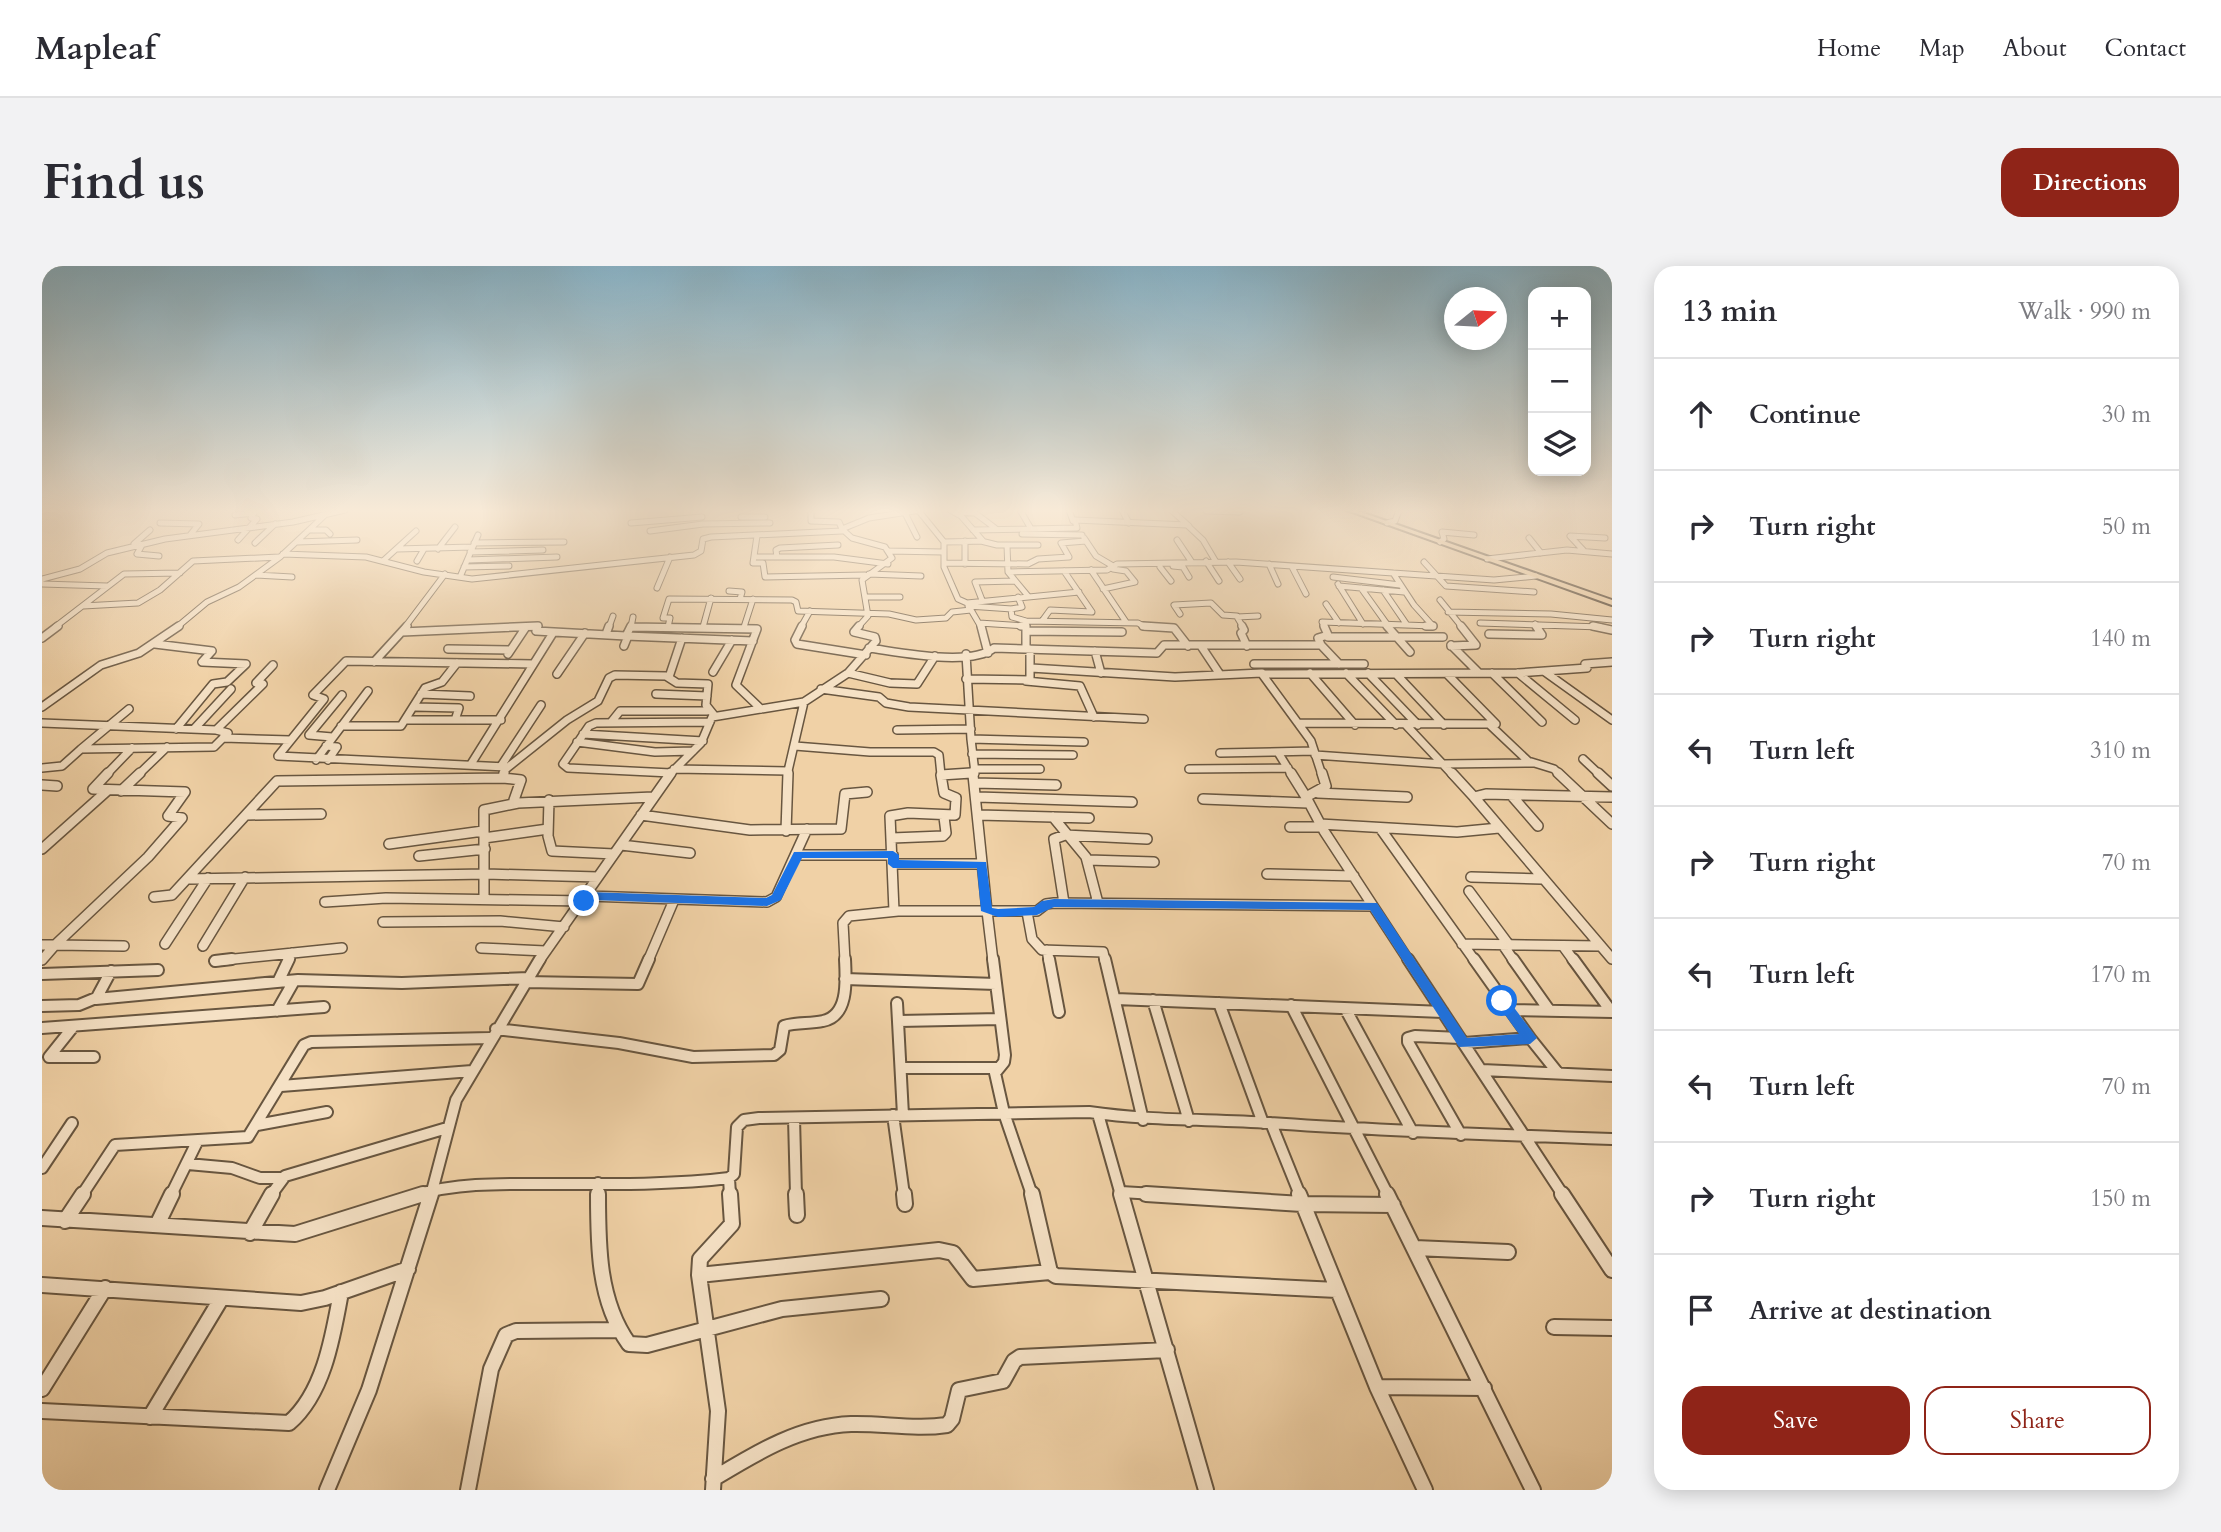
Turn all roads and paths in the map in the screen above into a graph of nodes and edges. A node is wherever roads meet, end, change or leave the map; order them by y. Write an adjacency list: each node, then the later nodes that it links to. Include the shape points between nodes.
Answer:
1 (83, 567): 39 (street)
2 (186, 567): 26 (street)
3 (267, 567): 30 (street)
4 (406, 567): 29 (street)
5 (464, 567): 35 (street)
6 (583, 567): 35 (street)
7 (666, 567): 49 (street)
8 (763, 567): 31 (street, via 767,578)
9 (882, 567): 31 (street)
10 (945, 567): 70 (street, via 958,600)
11 (1007, 567): 25 (street)
12 (1113, 567): 22 (street); 47 (street, via 1126,571 1135,582)
13 (1161, 567): 41 (street)
14 (1181, 567): 36 (street)
15 (1210, 567): 42 (street)
16 (1232, 567): 38 (street)
17 (1270, 567): 44 (street)
18 (1292, 567): 27 (street); 57 (street)
19 (1428, 567): 37 (street)
20 (1510, 567): 33 (main road)
21 (1091, 570): 22 (street); 23 (street); 51 (street)
22 (1102, 570): 47 (street)
23 (1064, 571): 25 (street); 54 (street)
24 (970, 572): 43 (street)
25 (1008, 572): 40 (street)
26 (180, 573): 46 (street, via 127,573); 69 (street, via 138,603)
27 (1332, 573): 28 (street); 45 (street); 48 (street)
28 (1393, 573): 37 (street); 45 (street)
29 (445, 574): 35 (street); 98 (street)
30 (256, 575): 34 (street); 112 (street, via 207,603)
31 (867, 575): 32 (street); 59 (street, via 862,580)
32 (921, 576)
33 (1535, 576): 37 (street); 67 (main road)
34 (292, 577)
35 (460, 577)
36 (1189, 577)
37 (1436, 578): 56 (street, via 1446,586)
38 (1240, 579)
39 (42, 581): 46 (street)
40 (1015, 581): 43 (street); 58 (street)
41 (1171, 581)
42 (1219, 581)
43 (975, 582): 65 (street)
44 (1278, 584)
45 (1400, 585): 55 (street)
46 (107, 586): 69 (street)
47 (1113, 586): 51 (street)
48 (1339, 586): 50 (street); 85 (street)
49 (657, 588)
50 (1362, 588): 52 (street); 86 (street)
51 (1104, 589): 82 (street)
52 (1383, 590): 55 (street); 89 (street)
53 (729, 591): 63 (street, via 742,592)
54 (1079, 592): 58 (street); 81 (street, via 1092,612 1050,610)
55 (1405, 592): 91 (street)
56 (1534, 592)
57 (1306, 594)
58 (1028, 596): 61 (street)
59 (866, 597): 60 (street); 74 (street)
60 (900, 597)
61 (1018, 597): 65 (street); 71 (street, via 1022,607)
62 (711, 598): 63 (street); 94 (street, via 667,600 663,618 670,618); 95 (street)
63 (740, 599): 64 (street)
64 (753, 599): 72 (street, via 794,600 796,610); 96 (street)
65 (982, 600): 70 (street)
66 (1440, 600): 73 (street)
67 (1611, 603)
68 (1326, 604): 84 (street)
69 (82, 606): 108 (street)
70 (969, 606): 71 (street); 74 (street, via 952,612 949,618 916,620); 83 (street)
71 (1012, 608): 90 (street, via 1012,618)
72 (810, 611): 74 (street); 123 (street, via 797,644)
73 (1448, 612): 80 (street); 118 (street, via 1476,645)
74 (868, 613): 123 (street, via 854,632 877,639)
75 (1180, 614): 79 (street, via 1174,605 1208,603 1223,615)
76 (613, 616): 102 (street)
77 (1258, 616): 79 (street)
78 (633, 617): 93 (street)
79 (1237, 617): 117 (street)
80 (1612, 620)
81 (1042, 621): 82 (street); 90 (street)
82 (1126, 622): 115 (street, via 1175,628)
83 (979, 623): 90 (street); 125 (street)
84 (1339, 623): 85 (street); 105 (street, via 1320,623)
85 (1363, 624): 86 (street)
86 (1386, 624): 89 (street); 106 (street)
87 (1480, 624): 88 (street)
88 (1535, 624): 97 (street); 103 (street, via 1542,635)
89 (1407, 625): 91 (street)
90 (1026, 626): 99 (street); 120 (street)
91 (1433, 626): 107 (street)
92 (526, 627): 98 (street); 100 (street, via 538,626 536,631); 121 (street)
93 (631, 627): 94 (street); 104 (street)
94 (668, 627): 95 (street)
95 (703, 628): 96 (street)
96 (744, 628): 111 (street, via 757,629)
97 (1612, 630)
98 (402, 632): 128 (street)
99 (1122, 632)
100 (553, 633): 101 (street); 132 (street)
101 (585, 633): 102 (street); 150 (street)
102 (606, 634): 104 (street)
103 (1489, 634)
104 (627, 636): 109 (street); 114 (street)
105 (1328, 637): 106 (street); 113 (street, via 1318,638)
106 (1398, 637): 107 (street); 124 (street)
107 (1443, 637): 118 (street)
108 (42, 638)
109 (682, 638): 110 (street); 153 (street)
110 (732, 640): 111 (street); 138 (street)
111 (753, 641): 169 (street, via 737,689)
112 (155, 644): 166 (street, via 101,664); 190 (street, via 212,651 202,662 246,664 227,682 213,684)
113 (1321, 645): 117 (street); 134 (street)
114 (624, 646)
115 (1188, 646): 116 (street); 122 (street, via 1161,646 1157,653)
116 (1202, 646): 117 (street); 142 (street)
117 (1244, 646): 133 (street)
118 (1451, 646): 147 (street)
119 (448, 649): 121 (street)
120 (1028, 649): 122 (street); 125 (street, via 994,648); 137 (street)
121 (510, 650): 131 (street)
122 (1096, 651): 141 (street)
123 (868, 652): 127 (street); 140 (street)
124 (1410, 652)
125 (988, 653): 126 (street)
126 (966, 654): 127 (street); 154 (street)
127 (935, 656): 140 (street, via 917,684)
128 (374, 662): 130 (street); 199 (street, via 345,661 313,695 324,699)
129 (1612, 662): 139 (street)
130 (457, 663): 131 (street); 159 (street, via 442,682 428,685)
131 (501, 663): 132 (street)
132 (533, 664): 176 (street)
133 (1254, 664): 134 (street); 143 (street)
134 (1339, 664): 135 (street)
135 (1364, 664)
136 (273, 665): 193 (street, via 256,683 264,684)
137 (1031, 668): 141 (street); 155 (street, via 1031,678)
138 (713, 672)
139 (1545, 672): 149 (street); 178 (street)
140 (848, 673): 156 (street)
141 (1101, 673): 142 (street, via 1175,677)
142 (1219, 673): 143 (street)
143 (1262, 673): 144 (street); 181 (street)
144 (1310, 673): 145 (street); 182 (street)
145 (1346, 673): 146 (street); 183 (street)
146 (1368, 673): 151 (street); 185 (street)
147 (1479, 673): 148 (street); 152 (street)
148 (1492, 673): 149 (street); 179 (street)
149 (1518, 673): 177 (street)
150 (557, 674)
151 (1396, 674): 152 (street); 186 (street)
152 (1447, 674): 187 (street, via 1496,722)
153 (669, 677): 163 (street, via 677,683 708,684); 220 (street, via 612,676 598,701)
154 (966, 679): 155 (street); 170 (street)
155 (1026, 681): 172 (street, via 1080,686)
156 (821, 689): 164 (street); 170 (street, via 878,696 902,706)
157 (231, 690): 192 (street)
158 (368, 691): 189 (street)
159 (421, 694): 162 (street); 167 (street)
160 (656, 694): 163 (street)
161 (342, 695): 196 (street, via 309,735)
162 (470, 696)
163 (707, 696): 171 (street)
164 (804, 702): 169 (street); 204 (street)
165 (541, 705): 220 (street)
166 (42, 707)
167 (415, 707): 174 (street); 175 (street, via 459,708)
168 (129, 709): 188 (street)
169 (761, 709): 171 (street)
170 (970, 710): 172 (street); 191 (street)
171 (710, 716): 195 (street, via 596,723); 200 (street)
172 (1094, 717): 173 (street)
173 (1144, 719)
174 (407, 720): 175 (street); 189 (street, via 397,727)
175 (455, 720): 176 (street)
176 (501, 720): 218 (street)
177 (1574, 720)
178 (1612, 720)
179 (1542, 722)
180 (42, 723): 188 (street)
181 (1298, 723): 182 (street); 210 (street)
182 (1355, 725): 183 (street)
183 (1396, 725): 184 (street)
184 (1406, 725): 185 (street); 219 (street)
185 (1418, 725): 186 (street)
186 (1444, 725): 187 (street)
187 (1490, 725): 217 (street)
188 (106, 726): 190 (street); 207 (street)
189 (341, 726): 196 (street)
190 (176, 729): 192 (street)
191 (971, 729): 194 (street); 198 (street)
192 (194, 730): 193 (street)
193 (216, 730): 197 (street, via 227,731)
194 (897, 730)
195 (583, 734): 200 (street); 201 (street)
196 (332, 737): 203 (street)
197 (223, 738): 199 (street); 205 (street, via 213,748)
198 (971, 739): 202 (street); 211 (street)
199 (290, 740): 215 (street, via 279,757)
200 (703, 741): 208 (street)
201 (577, 742): 208 (street); 225 (street, via 563,760 565,767)
202 (1084, 742)
203 (326, 746): 215 (street); 216 (street, via 337,747)
204 (795, 746): 226 (street); 227 (street, via 934,752 939,755)
205 (167, 747): 206 (street); 235 (street)
206 (132, 748): 207 (street); 234 (street, via 93,789)
207 (81, 749): 221 (street, via 62,766)
208 (693, 751): 225 (street)
209 (1220, 753): 212 (street)
210 (1314, 753): 212 (street); 219 (street); 240 (street, via 1326,786)
211 (972, 754): 213 (street); 228 (street)
212 (1279, 754): 222 (street)
213 (1073, 755)
214 (1583, 759): 233 (street)
215 (316, 760): 216 (street)
216 (328, 760): 218 (street)
217 (1533, 763): 219 (street); 243 (street, via 1550,767)
218 (471, 764): 220 (street)
219 (1443, 764): 242 (street)
220 (504, 767): 229 (street)
221 (42, 768)
222 (1288, 768): 224 (street); 240 (street)
223 (1040, 769): 228 (street)
224 (1189, 769)
225 (673, 771): 226 (street); 238 (street)
226 (788, 771): 264 (street)
227 (941, 775): 228 (street); 253 (street, via 943,791 956,798 955,815)
228 (974, 775): 231 (street); 239 (street)
229 (503, 778): 248 (street, via 521,780 514,800); 250 (street, via 279,781)
230 (42, 785): 232 (street)
231 (1056, 785)
232 (57, 786)
233 (1612, 786)
234 (108, 790): 235 (street); 271 (street)
235 (121, 791): 307 (street, via 185,793 168,816 182,818 148,857)
236 (867, 792): 263 (street, via 845,794 841,829)
237 (1512, 796): 242 (street); 243 (street); 258 (street)
238 (653, 797): 246 (street); 251 (street)
239 (977, 797): 247 (street); 252 (street)
240 (1308, 797): 241 (street); 245 (street); 257 (street)
241 (1407, 797)
242 (1474, 797): 261 (street)
243 (1583, 797): 244 (street); 256 (street)
244 (1612, 797)
245 (1203, 799)
246 (549, 800): 248 (street); 262 (street)
247 (1132, 802)
248 (518, 803): 265 (street, via 484,810)
249 (321, 814): 250 (street)
250 (246, 815): 289 (street)
251 (641, 815): 264 (street, via 713,827); 270 (street)
252 (978, 815): 254 (street); 280 (street)
253 (944, 817): 267 (street, via 943,836); 267 (street, via 892,814)
254 (1053, 817): 255 (street); 266 (street)
255 (1089, 818)
256 (1612, 824)
257 (1321, 825): 259 (street); 260 (street); 283 (street)
258 (1538, 826)
259 (1290, 827)
260 (1380, 828): 261 (street, via 1457,832); 305 (street)
261 (1499, 828): 288 (street)
262 (548, 829): 265 (street); 274 (street, via 552,851)
263 (807, 829): 264 (street); 275 (street)
264 (786, 831)
265 (483, 835): 269 (street); 272 (street)
266 (1065, 835): 268 (street); 278 (street); 296 (street, via 1053,843)
267 (892, 838): 277 (street)
268 (1147, 839)
269 (389, 844)
270 (621, 845): 273 (street); 274 (street)
271 (42, 849)
272 (485, 849): 276 (street); 281 (street)
273 (690, 853)
274 (614, 854): 285 (street)
275 (798, 855): 277 (street); 294 (street, via 771,901)
276 (419, 856)
277 (893, 859): 280 (street); 299 (street)
278 (1088, 860): 279 (street); 297 (street)
279 (1154, 862)
280 (982, 864): 300 (street)
281 (486, 874): 284 (street); 285 (street); 292 (street)
282 (1267, 874): 283 (street)
283 (1354, 876): 298 (street)
284 (245, 877): 287 (street); 310 (street)
285 (598, 877): 293 (street)
286 (1471, 877): 288 (street)
287 (208, 878): 289 (street); 304 (street)
288 (1542, 879): 317 (street)
289 (187, 880): 291 (street, via 170,896)
290 (1469, 891): 308 (street)
291 (154, 897)
292 (484, 898): 293 (street); 295 (street)
293 (586, 898): 294 (street); 303 (street)
294 (674, 900): 324 (street, via 638,984)
295 (325, 902)
296 (1064, 903): 297 (street); 301 (street)
297 (1098, 903): 298 (street)
298 (1373, 906): 341 (street)
299 (894, 911): 300 (street); 323 (street, via 845,919)
300 (986, 911): 301 (street); 327 (street)
301 (1027, 912): 314 (street, via 1034,946)
302 (383, 922): 303 (street, via 500,921)
303 (564, 927): 315 (street)
304 (165, 944)
305 (1462, 944): 308 (street); 337 (street)
306 (42, 945): 307 (street)
307 (55, 945): 309 (street); 318 (street)
308 (1506, 945): 311 (street); 338 (street)
309 (124, 946)
310 (203, 946)
311 (1563, 946): 317 (street); 342 (street)
312 (342, 948): 316 (street)
313 (481, 948): 315 (street)
314 (1047, 950): 329 (street, via 1103,952); 340 (street)
315 (545, 951): 324 (street)
316 (292, 953): 319 (street); 326 (street)
317 (1608, 953)
318 (42, 960)
319 (215, 961)
320 (158, 970): 321 (street)
321 (111, 971): 322 (street); 328 (street)
322 (42, 974)
323 (845, 979): 327 (street); 347 (street, via 842,1008 833,1018 785,1026 780,1050 771,1056 707,1058 612,1042)
324 (527, 980): 325 (street); 347 (street)
325 (294, 981): 326 (street); 339 (street)
326 (278, 982): 328 (street)
327 (996, 984): 343 (street)
328 (96, 998): 334 (street, via 79,1005)
329 (1116, 999): 330 (street); 364 (street)
330 (1153, 1000): 332 (street); 365 (street)
331 (897, 1003): 344 (street)
332 (1219, 1003): 333 (street); 367 (street)
333 (1291, 1005): 336 (street); 369 (street)
334 (42, 1006)
335 (324, 1007): 339 (street)
336 (1346, 1010): 341 (street); 371 (street)
337 (1509, 1010): 338 (street); 348 (street)
338 (1549, 1010): 342 (street)
339 (277, 1011): 345 (street)
340 (1059, 1012)
341 (1443, 1012): 349 (street)
342 (1612, 1012)
343 (1000, 1018): 344 (street); 353 (street, via 1004,1062)
344 (899, 1021): 352 (street)
345 (73, 1027): 346 (street); 350 (street)
346 (42, 1028)
347 (493, 1034): 355 (street); 358 (street, via 311,1042 304,1045)
348 (1530, 1038): 349 (street); 356 (street)
349 (1462, 1041): 354 (street); 372 (street, via 1408,1038)
350 (45, 1057): 351 (street)
351 (94, 1057)
352 (901, 1068): 353 (street); 362 (street)
353 (996, 1068): 360 (street)
354 (1482, 1070): 356 (street); 373 (street)
355 (472, 1071): 358 (street); 370 (street)
356 (1558, 1073): 357 (street)
357 (1612, 1076)
358 (281, 1086): 368 (street)
359 (327, 1112): 368 (street)
360 (1004, 1113): 361 (street); 362 (street); 395 (street, via 1028,1181)
361 (1098, 1114): 364 (street); 382 (street)
362 (898, 1115): 363 (street); 383 (street)
363 (794, 1118): 379 (street, via 741,1122 734,1174); 386 (street)
364 (1143, 1120): 365 (street)
365 (1189, 1121): 367 (street)
366 (72, 1123): 377 (street)
367 (1267, 1123): 369 (street); 384 (street)
368 (257, 1125): 374 (street, via 245,1138)
369 (1354, 1131): 371 (street); 385 (street)
370 (446, 1132): 378 (street); 381 (street)
371 (1413, 1133): 372 (street)
372 (1461, 1135): 373 (street)
373 (1527, 1138): 375 (street); 394 (street)
374 (198, 1140): 376 (street); 388 (street, via 113,1146)
375 (1610, 1141)
376 (188, 1164): 378 (street); 389 (street)
377 (42, 1168)
378 (281, 1178): 390 (street)
379 (729, 1178): 380 (street, via 680,1184); 396 (street, via 732,1224 700,1259)
380 (598, 1183): 381 (street); 407 (street, via 597,1239)
381 (431, 1191): 390 (street, via 295,1234); 393 (street)
382 (1121, 1192): 384 (street); 397 (street)
383 (905, 1204)
384 (1302, 1204): 385 (street); 400 (street)
385 (1393, 1205): 391 (street)
386 (797, 1215)
387 (42, 1218): 388 (street)
388 (65, 1221): 389 (street)
389 (157, 1225): 390 (street)
390 (250, 1233)
391 (1415, 1248): 392 (street); 410 (street)
392 (1508, 1252)
393 (408, 1269): 401 (street); 415 (street, via 369,1390)
394 (1612, 1270)
395 (1050, 1272): 396 (street, via 973,1279 961,1270 957,1255 939,1250); 397 (street)
396 (699, 1275): 404 (street)
397 (1148, 1283): 400 (street); 408 (street)
398 (42, 1285): 399 (street)
399 (105, 1288): 402 (street); 411 (street)
400 (1337, 1290): 409 (street)
401 (341, 1292): 402 (street, via 302,1303); 413 (street, via 332,1340 296,1419 282,1424)
402 (221, 1299): 413 (street)
403 (881, 1299): 404 (street, via 782,1310)
404 (708, 1327): 407 (street, via 647,1345 629,1344); 414 (street, via 718,1411)
405 (1554, 1327): 406 (street)
406 (1612, 1328)
407 (619, 1330): 416 (street, via 516,1331 506,1335 491,1369)
408 (1167, 1350): 414 (street, via 1020,1357 1003,1381 959,1390 947,1424 848,1424 806,1430 764,1447); 417 (street)
409 (1377, 1387): 410 (street); 418 (street)
410 (1484, 1388): 419 (street)
411 (42, 1389)
412 (42, 1411): 413 (street)
413 (150, 1417)
414 (713, 1485)
415 (327, 1490)
416 (468, 1490)
417 (1206, 1490)
418 (1425, 1490)
419 (1532, 1490)

